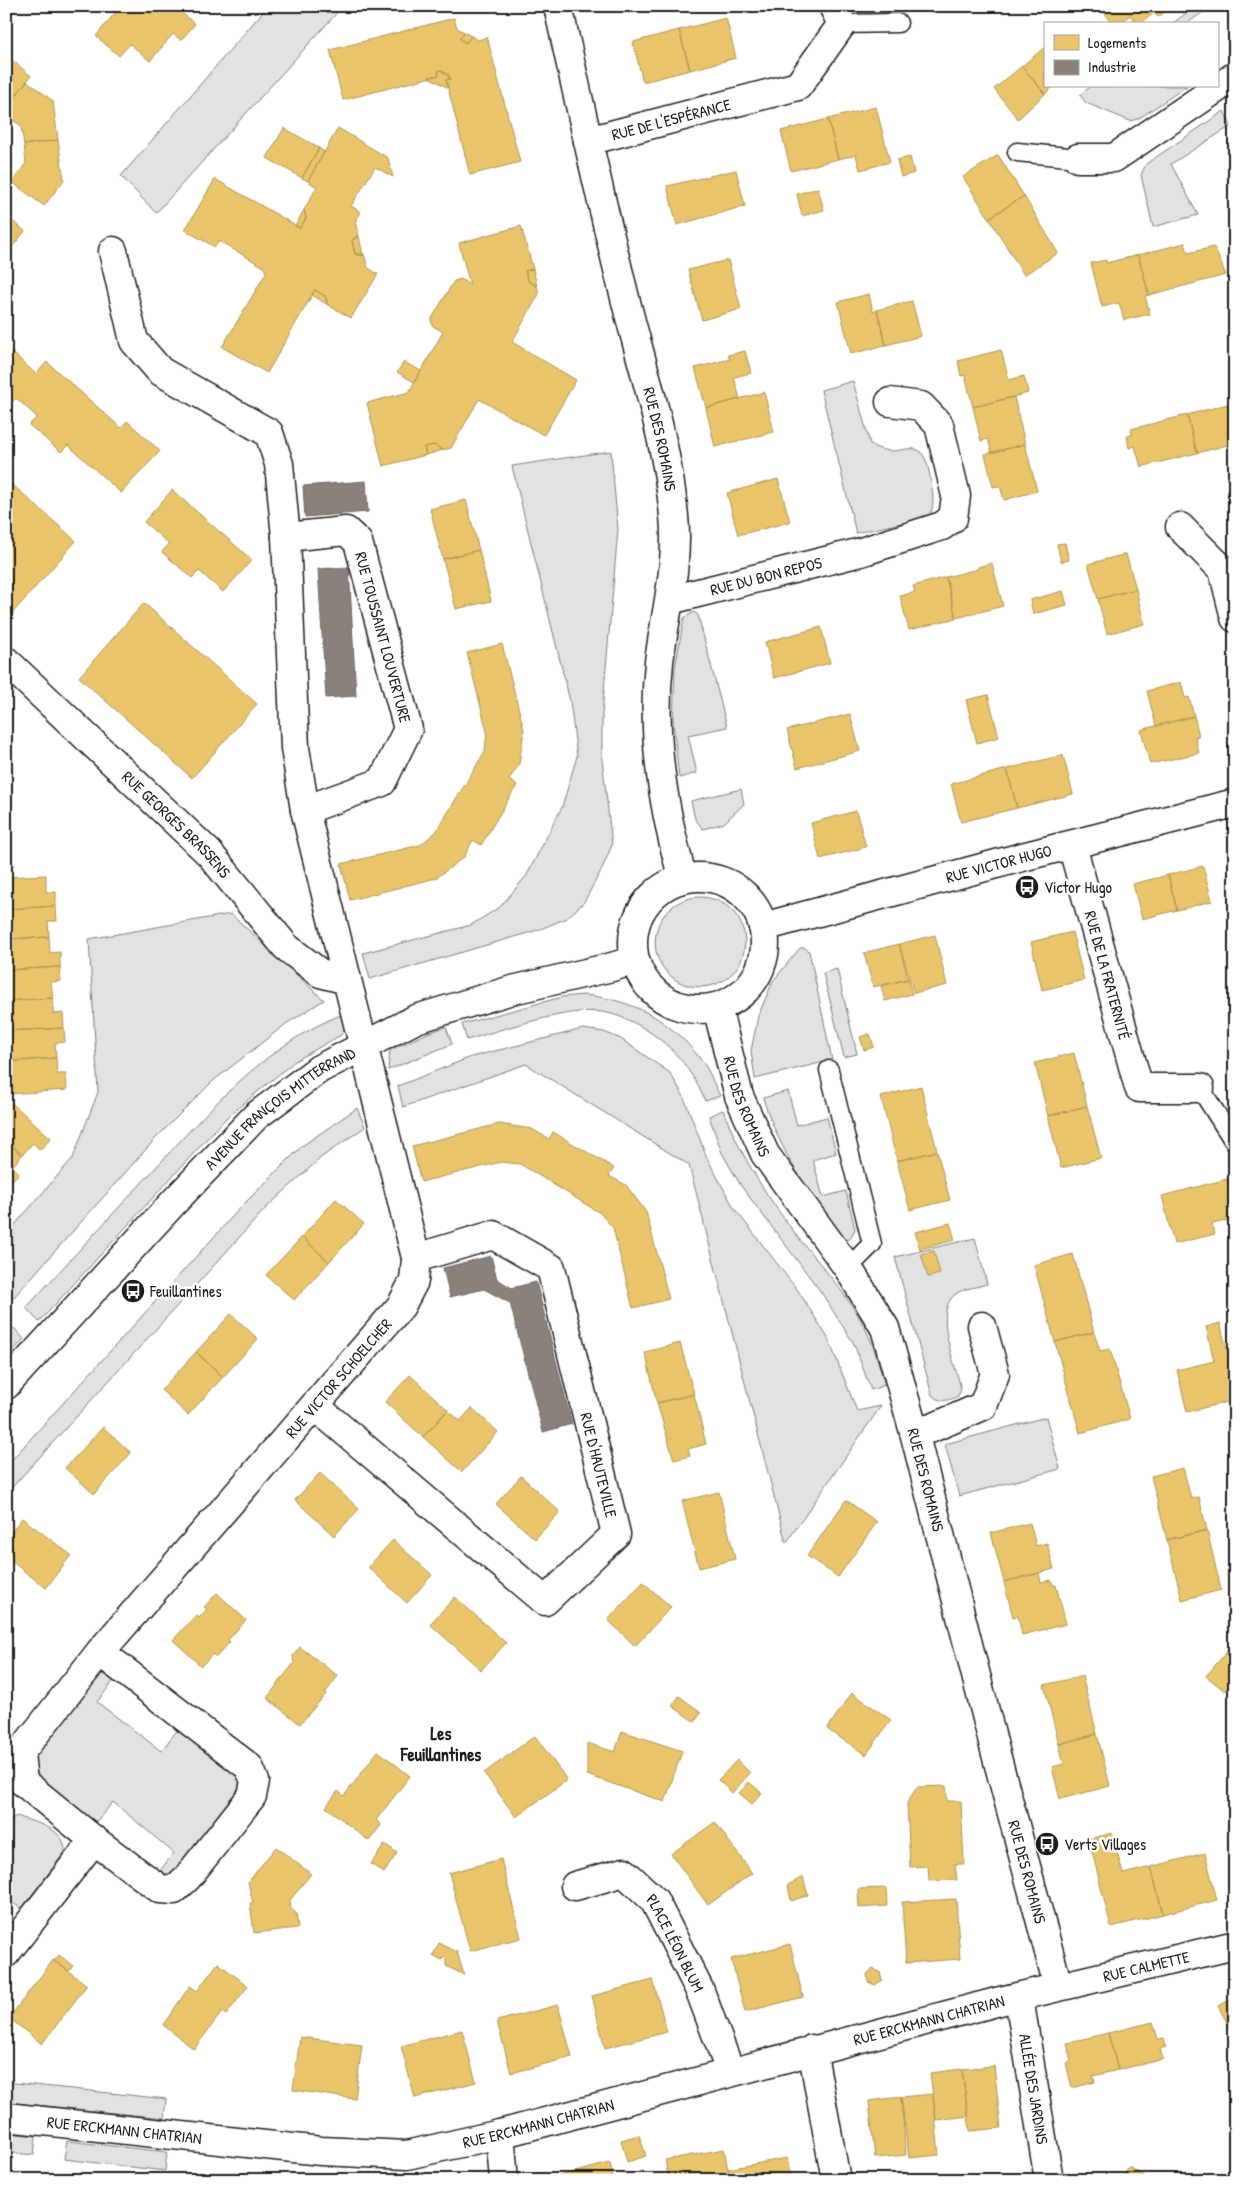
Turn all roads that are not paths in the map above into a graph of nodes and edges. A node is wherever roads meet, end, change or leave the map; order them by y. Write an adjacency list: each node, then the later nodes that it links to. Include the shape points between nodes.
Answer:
1 (558, 6): 7 (street, RUE DES ROMAINS)
2 (837, 15): 3 (lane); 7 (street, RUE DE L'ESPÉRANCE, via 798,86)
3 (898, 23)
4 (1235, 76): 6 (street)
5 (1217, 88): 9 (street, via 1114,158)
6 (1218, 88)
7 (588, 141): 14 (street, RUE DES ROMAINS, via 666,462 674,518)
8 (1017, 152): 9 (lane)
9 (1078, 158)
10 (113, 251): 13 (street, via 134,341 160,371 269,433 279,464)
11 (890, 402): 14 (street, RUE DU BON REPOS, via 921,406 939,425 956,496 953,518 942,526 861,552)
12 (1180, 528): 15 (street, via 1223,570)
13 (286, 537): 18 (street, via 295,748); 18 (street, RUE TOUSSAINT LOUVERTURE, via 346,531 358,542 408,730 382,782)
14 (670, 600): 20 (street, RUE DES ROMAINS, via 659,663 656,726 663,789)
15 (1235, 618)
16 (6, 661): 23 (street, RUE GEORGES BRASSENS, via 209,853 286,947 320,973)
17 (1235, 803): 19 (street, RUE VICTOR HUGO)
18 (305, 810): 23 (street)
19 (1072, 844): 21 (street, RUE VICTOR HUGO); 27 (street, RUE DE LA FRATERNITÉ, via 1139,1088)
20 (683, 879): 21 (street, via 717,879 733,886 757,910); 22 (street, via 656,892 646,904 635,930)
21 (764, 927): 24 (street, via 765,952 756,976 740,995)
22 (635, 960): 24 (street, via 647,983 667,1000 691,1009); 25 (street, AVENUE FRANÇOIS MITTERRAND, via 512,990 416,1019)
23 (347, 980): 25 (street)
24 (717, 1007): 30 (street, RUE DES ROMAINS, via 739,1096 765,1154)
25 (362, 1047): 29 (street, RUE VICTOR SCHOELCHER); 32 (street, AVENUE FRANÇOIS MITTERRAND, via 319,1069 256,1116)
26 (829, 1070): 30 (lane, via 872,1244)
27 (1200, 1088): 28 (lane)
28 (1235, 1143)
29 (416, 1258): 33 (street, RUE VICTOR SCHOELCHER, via 414,1281 401,1306); 33 (street, RUE D'HAUTEVILLE, via 493,1234 551,1268 616,1534 545,1601)
30 (848, 1268): 34 (street, RUE DES ROMAINS, via 885,1328)
31 (982, 1326): 34 (street, via 995,1374 983,1406 932,1428)
32 (6, 1385)
33 (315, 1406): 35 (street, RUE VICTOR SCHOELCHER)
34 (914, 1432): 41 (street, RUE DES ROMAINS)
35 (100, 1652): 36 (street, RUE VICTOR SCHOELCHER, via 20,1753); 37 (street, RUE VICTOR SCHOELCHER, via 249,1767 256,1781 252,1796 188,1878 174,1890 160,1889)
36 (14, 1773): 37 (street, RUE VICTOR SCHOELCHER)
37 (94, 1840): 40 (street)
38 (575, 1886): 44 (street, PLACE LÉON BLUM, via 624,1872 654,1900 700,1991)
39 (1235, 1945): 41 (street, RUE CALMETTE)
40 (6, 1953)
41 (1058, 1986): 42 (street, RUE ERCKMANN CHATRIAN)
42 (1019, 1998): 43 (street, RUE ERCKMANN CHATRIAN); 49 (street, ALLÉE DES JARDINS)
43 (812, 2049): 44 (street, RUE ERCKMANN CHATRIAN); 48 (street)
44 (730, 2071): 46 (street, RUE ERCKMANN CHATRIAN)
45 (6, 2117): 46 (street, RUE ERCKMANN CHATRIAN, via 407,2156)
46 (500, 2134): 47 (street)
47 (504, 2180)
48 (836, 2180)
49 (1049, 2180)

